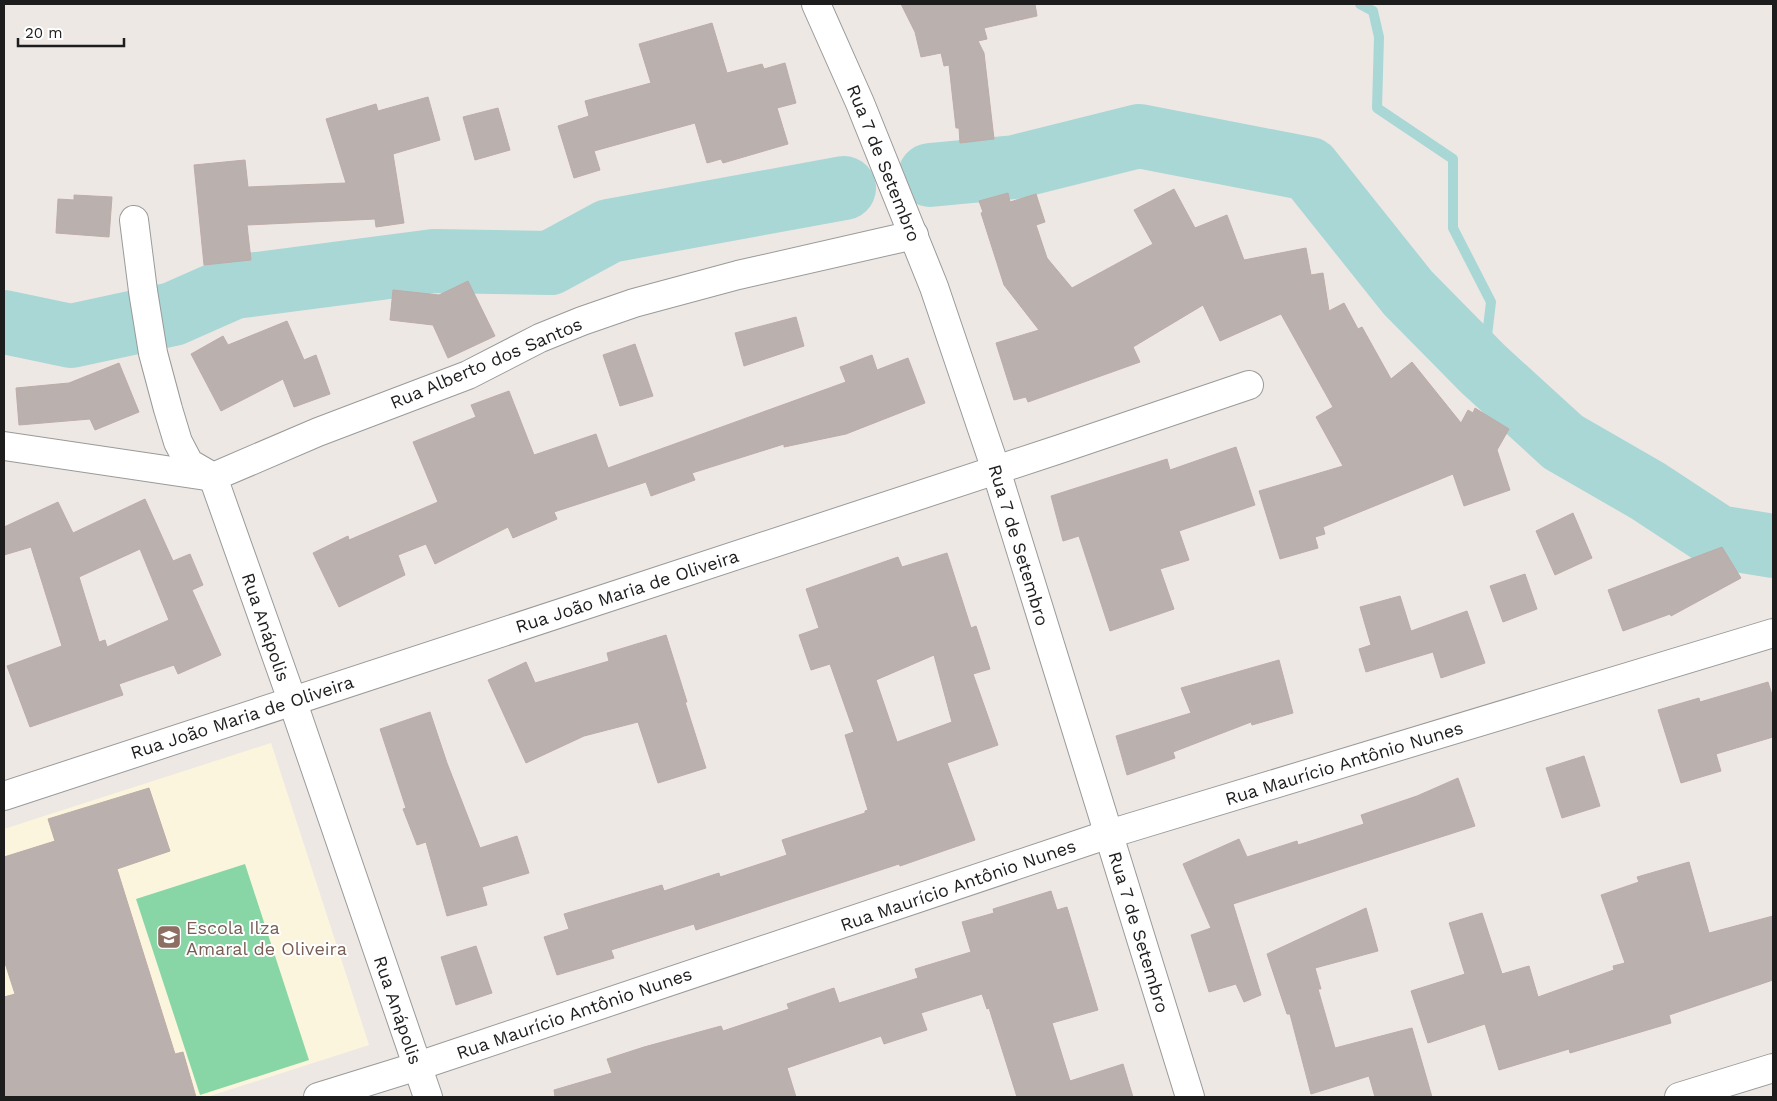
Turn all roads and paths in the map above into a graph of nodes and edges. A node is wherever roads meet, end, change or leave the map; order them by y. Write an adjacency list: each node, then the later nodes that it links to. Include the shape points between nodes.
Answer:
1 (816, 4): 3 (street, Rua 7 de Setembro)
2 (134, 220): 7 (street, via 153,353 178,442 189,463)
3 (914, 235): 6 (street, Rua 7 de Setembro); 7 (street, Rua Alberto dos Santos, via 738,275 634,303 540,338 468,375 318,432)
4 (1250, 385): 6 (street, Rua João Maria de Oliveira)
5 (4, 446): 7 (street)
6 (996, 470): 9 (street, Rua João Maria de Oliveira); 11 (street, Rua 7 de Setembro)
7 (213, 477): 9 (street, Rua Anápolis)
8 (1773, 633): 11 (street, Rua Maurício Antônio Nunes)
9 (292, 700): 10 (street, Rua João Maria de Oliveira); 12 (street, Rua Anápolis)
10 (4, 796)
11 (1109, 834): 12 (street, Rua Maurício Antônio Nunes); 16 (street, Rua 7 de Setembro)
12 (418, 1066): 14 (street, Rua Maurício Antônio Nunes); 15 (street, Rua Anápolis)
13 (1773, 1068): 17 (street)
14 (318, 1097)
15 (428, 1097)
16 (1190, 1097)
17 (1679, 1097)

